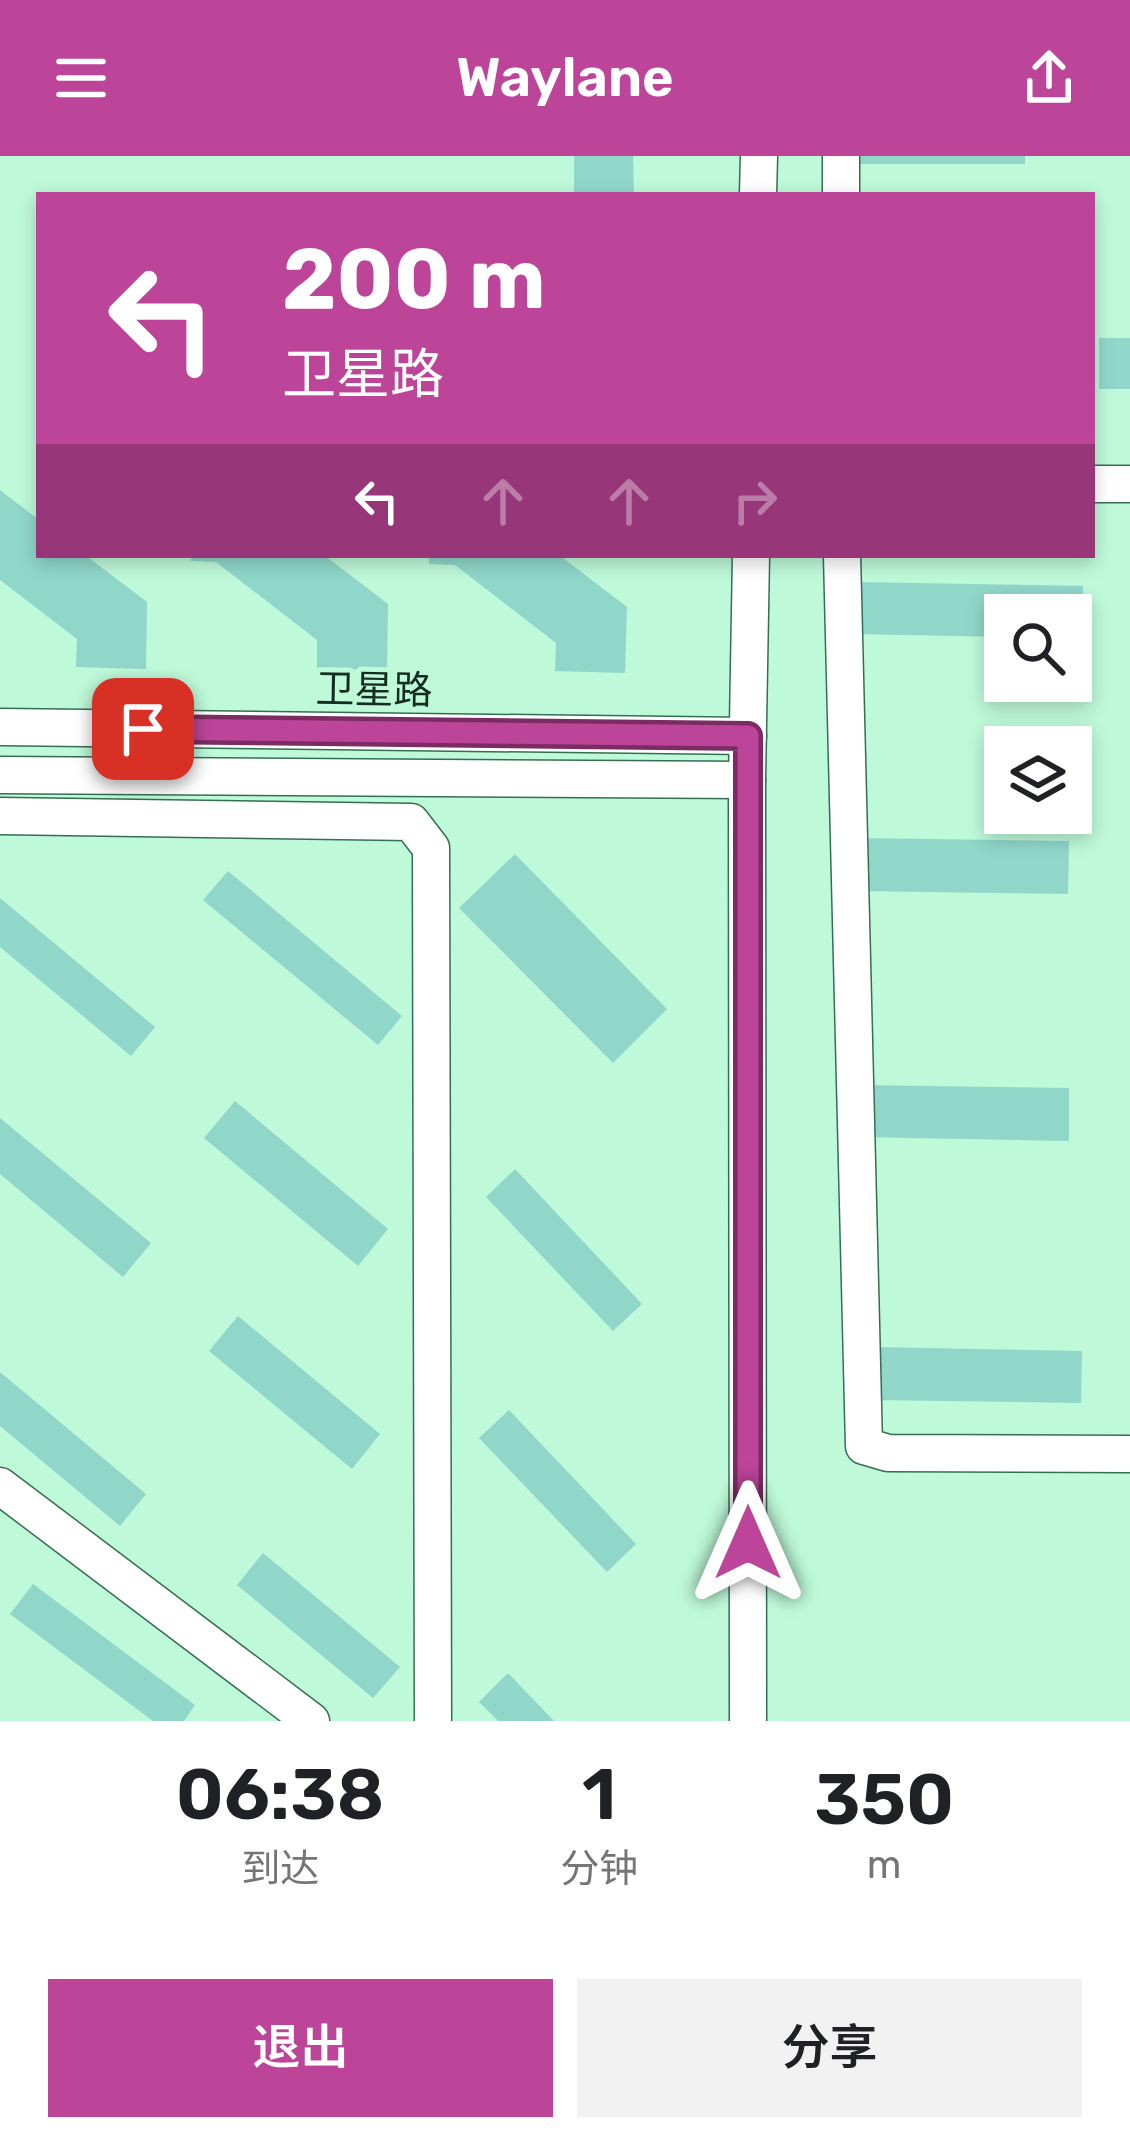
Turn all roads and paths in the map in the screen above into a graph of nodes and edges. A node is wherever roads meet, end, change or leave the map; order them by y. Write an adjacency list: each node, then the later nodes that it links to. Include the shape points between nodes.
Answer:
1 (759, 156): 3 (street)
2 (842, 156): 4 (street)
3 (758, 192)
4 (841, 192)
5 (1095, 484): 6 (street)
6 (1130, 484)
7 (752, 558): 10 (street)
8 (842, 558): 14 (street, via 864,1446 889,1454)
9 (0, 727): 10 (street, 卫星路)
10 (748, 736): 12 (street)
11 (0, 775): 12 (street)
12 (747, 780): 18 (street)
13 (0, 816): 17 (street, via 411,822 431,848)
14 (1130, 1454)
15 (0, 1486): 16 (street)
16 (311, 1721)
17 (433, 1721)
18 (748, 1721)

